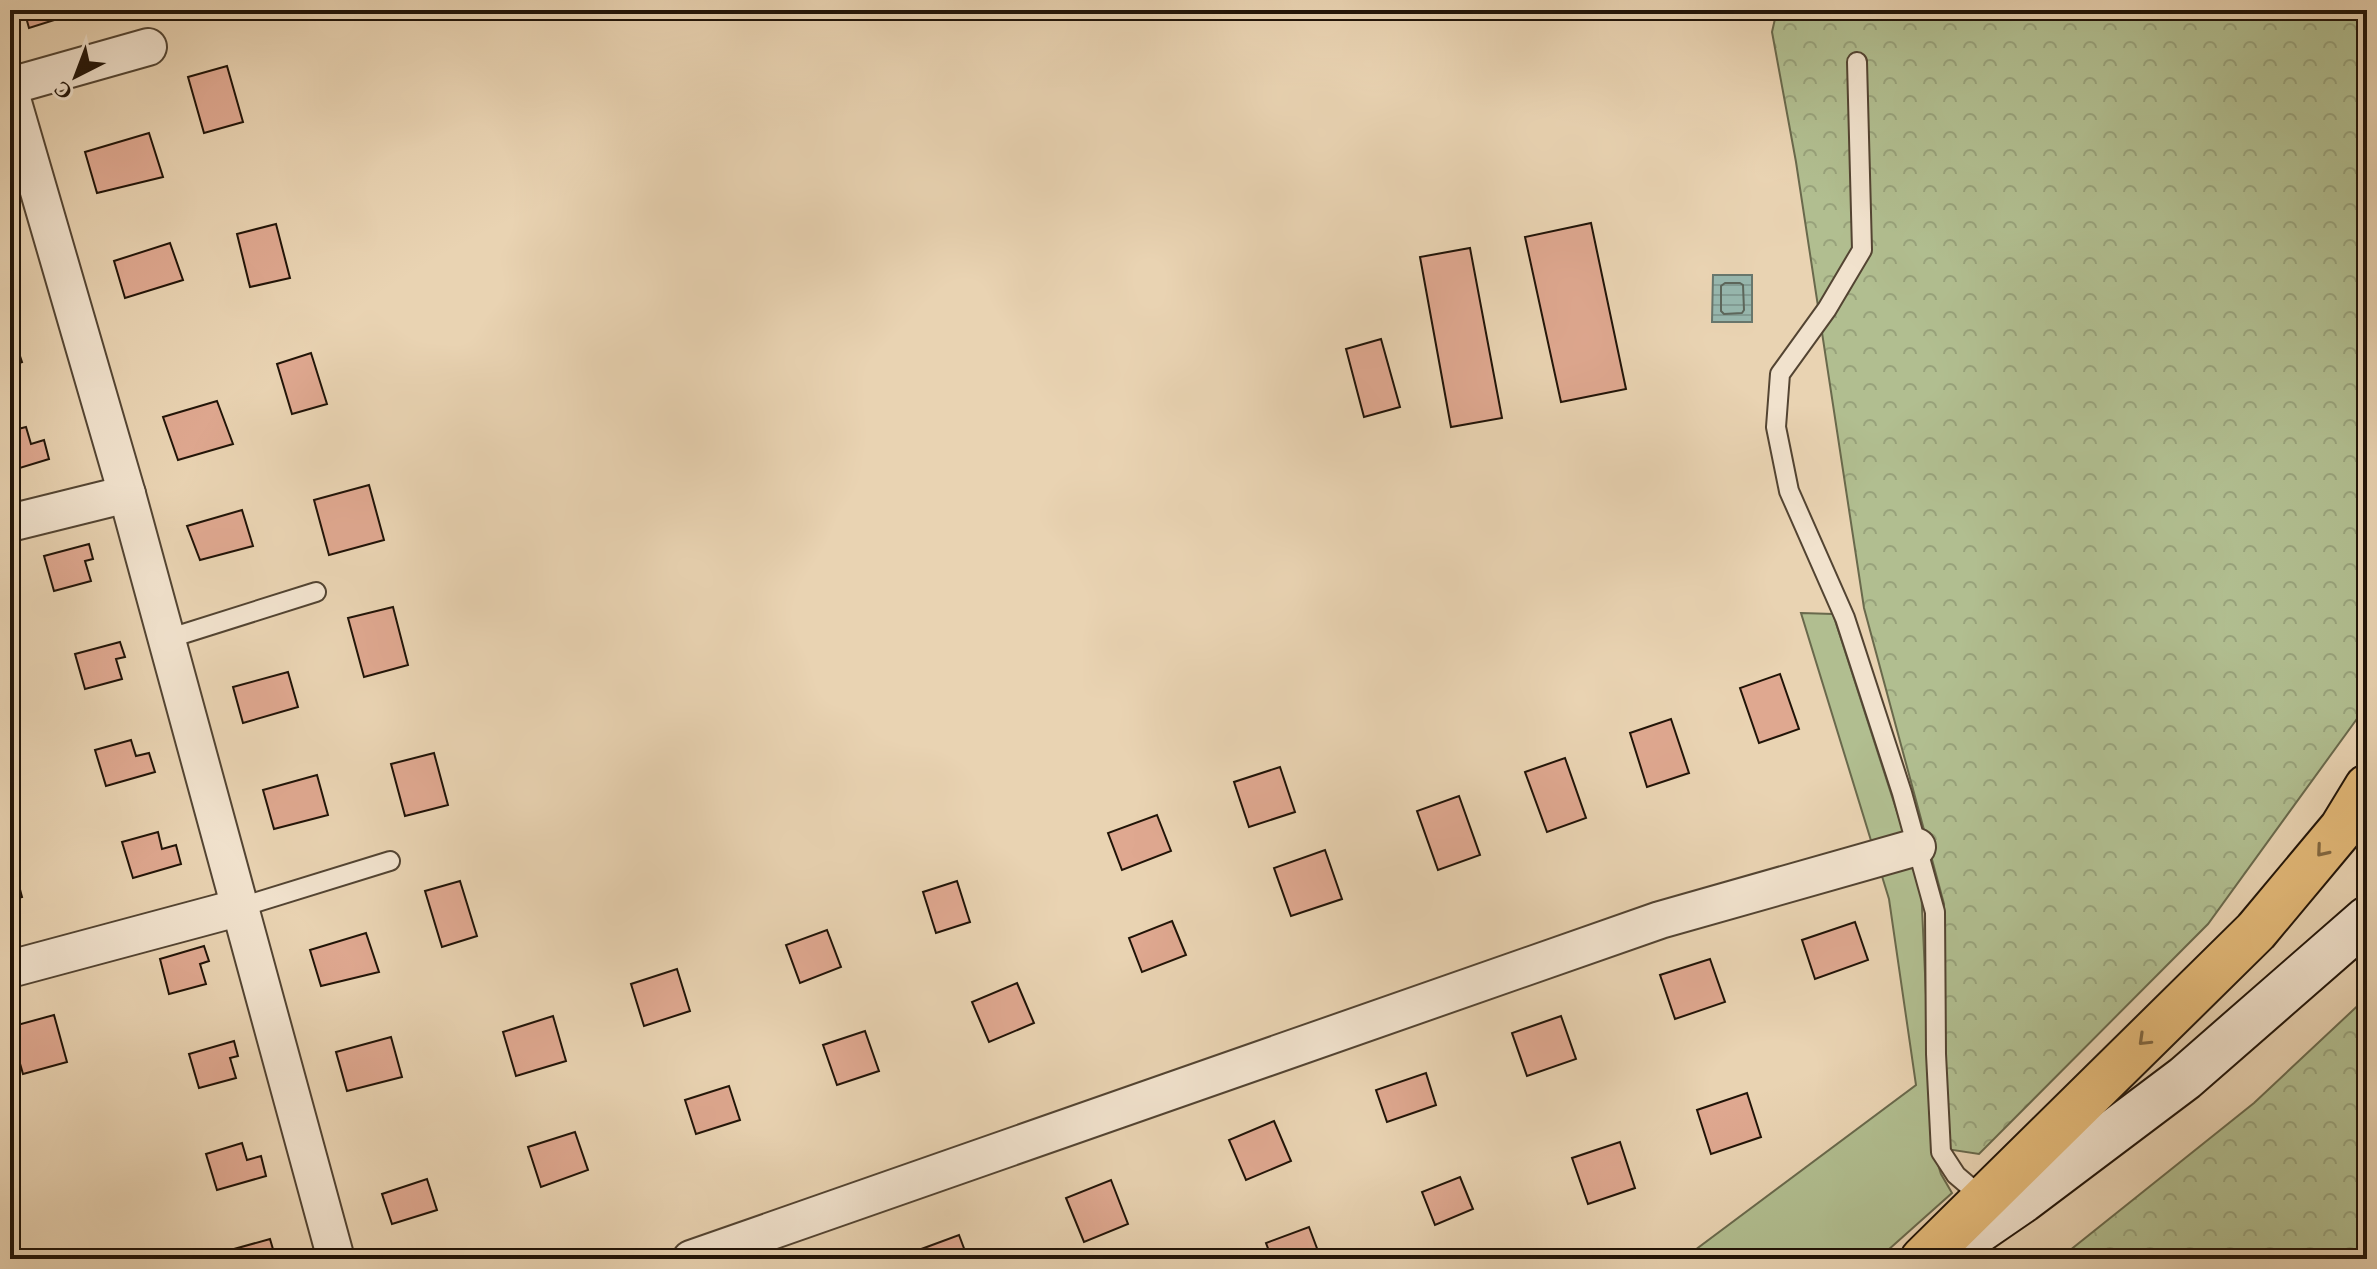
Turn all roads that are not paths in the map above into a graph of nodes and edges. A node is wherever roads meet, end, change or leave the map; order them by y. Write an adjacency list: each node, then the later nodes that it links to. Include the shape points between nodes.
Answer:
1 (148, 47): 3 (street)
2 (1857, 62): 9 (lane, via 1862,250 1780,374 1776,427 1789,491 1845,618)
3 (10, 89): 4 (street)
4 (127, 494): 5 (street); 7 (street)
5 (10, 523)
6 (316, 592): 7 (lane)
7 (167, 639): 11 (street)
8 (2367, 787): 14 (main road, one-way to 14, via 2342,828 2256,931)
9 (1917, 847): 14 (lane, via 1935,912 1941,1152 1956,1175); 16 (street, via 1660,920)
10 (390, 861): 11 (lane)
11 (241, 907): 13 (street); 15 (street)
12 (2367, 919): 18 (main road, via 2185,1078)
13 (10, 969)
14 (1983, 1198): 17 (main road)
15 (336, 1259)
16 (691, 1259)
17 (1923, 1259)
18 (1938, 1259)

